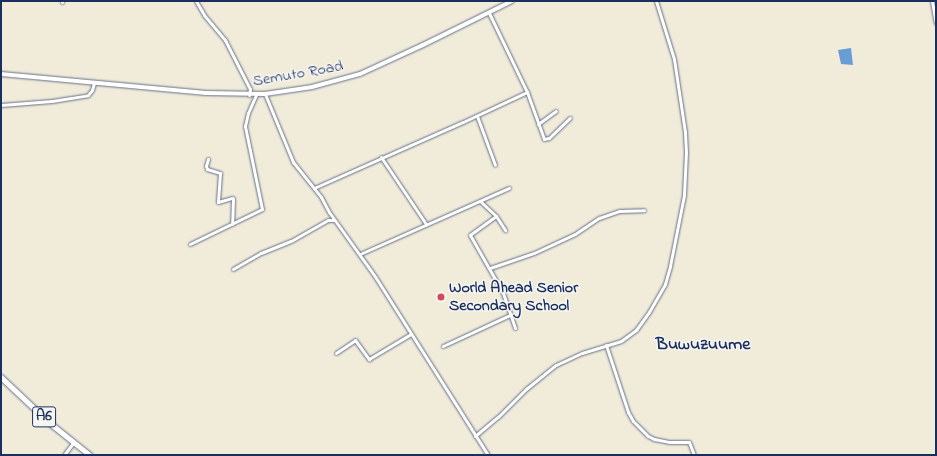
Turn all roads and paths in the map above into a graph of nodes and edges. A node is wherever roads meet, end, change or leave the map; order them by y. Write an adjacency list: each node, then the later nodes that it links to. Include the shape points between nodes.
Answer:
1 (196, 1): 11 (street, via 225,40 250,89)
2 (512, 1): 5 (main road, Semuto Road)
3 (656, 1): 38 (street, via 674,59 682,112 686,152 684,195 670,266 660,294 636,330 621,341)
4 (932, 1): 6 (street)
5 (489, 12): 9 (street); 10 (main road, Semuto Road, via 360,74 312,87)
6 (936, 23)
7 (1, 74): 8 (main road, Semuto Road)
8 (94, 83): 11 (main road, Semuto Road); 13 (street, via 88,95 52,102)
9 (527, 92): 15 (street); 17 (street)
10 (265, 94): 12 (main road, Semuto Road); 21 (street, via 290,155)
11 (248, 95): 12 (main road, Semuto Road)
12 (256, 95): 27 (street, via 246,117 245,126 262,206 260,211)
13 (1, 105)
14 (556, 111): 17 (street)
15 (477, 116): 18 (street); 20 (street)
16 (570, 118): 17 (street, via 546,140 542,137)
17 (538, 124)
18 (382, 157): 21 (street); 28 (street)
19 (208, 159): 27 (street, via 207,169 220,173 218,202 233,199)
20 (495, 165)
21 (314, 188): 26 (street)
22 (509, 188): 23 (street)
23 (480, 202): 25 (street); 28 (street)
24 (644, 210): 32 (street, via 619,211 599,218 574,234 534,253)
25 (496, 216): 29 (street); 32 (street, via 470,235)
26 (334, 220): 31 (street); 33 (street, via 328,220)
27 (232, 224): 30 (street)
28 (426, 224): 31 (street)
29 (505, 230)
30 (190, 244)
31 (360, 254): 36 (street)
32 (490, 268): 34 (street, via 503,293)
33 (233, 269)
34 (510, 315): 35 (street); 37 (street)
35 (515, 328)
36 (411, 334): 39 (street, via 369,359 355,340); 41 (street)
37 (443, 346)
38 (606, 346): 41 (street, via 575,355 556,365); 46 (street, via 633,421 654,439 689,442)
39 (336, 353)
40 (1, 377): 42 (main road, A6)
41 (475, 436): 45 (street)
42 (73, 443): 43 (street); 44 (main road, A6)
43 (64, 455)
44 (90, 455)
45 (488, 455)
46 (694, 455)

